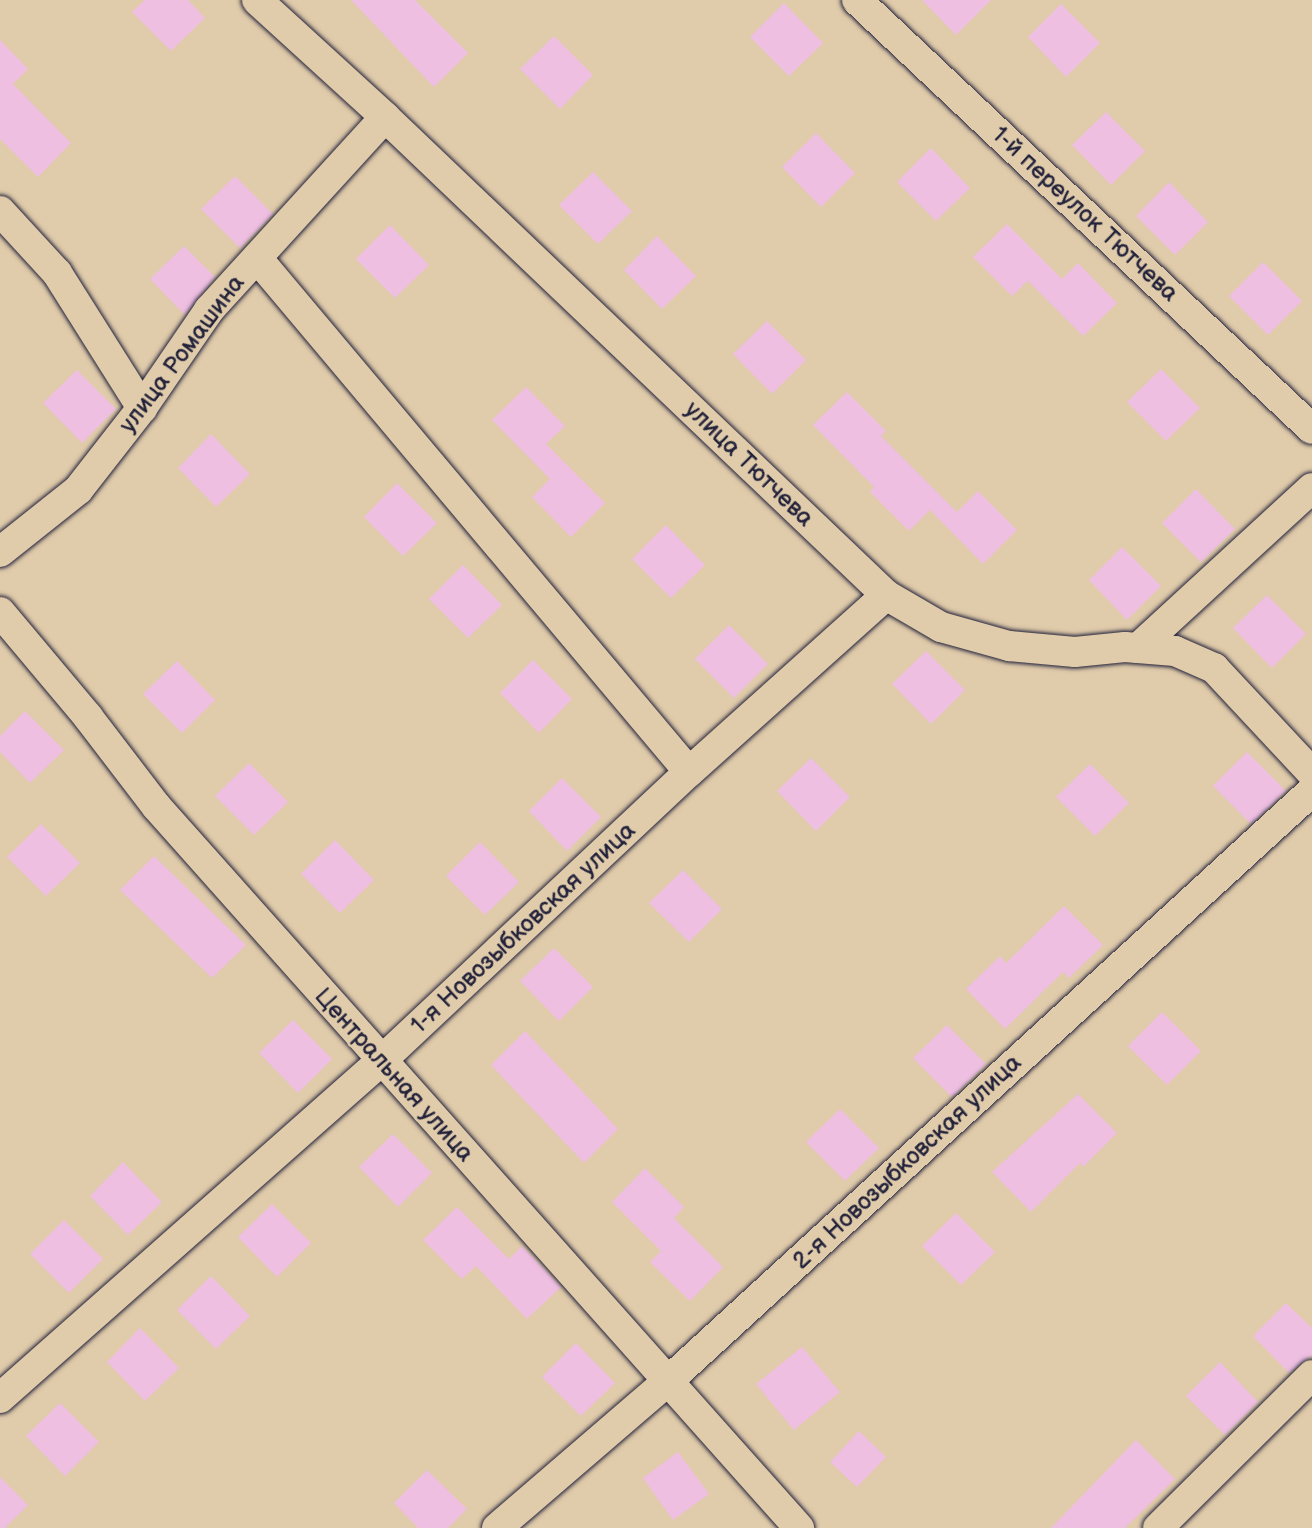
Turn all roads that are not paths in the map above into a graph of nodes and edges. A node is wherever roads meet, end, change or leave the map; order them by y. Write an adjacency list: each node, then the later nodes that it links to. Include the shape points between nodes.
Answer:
1 (257, 0): 3 (street, улица Тютчева)
2 (857, 0): 7 (street, 1-й переулок Тютчева)
3 (385, 117): 5 (street, улица Ромашина); 10 (street, улица Тютчева)
4 (0, 211): 6 (street, via 57,273)
5 (257, 258): 6 (street, улица Ромашина, via 209,310); 13 (street)
6 (142, 408): 9 (street, улица Ромашина, via 78,490)
7 (1312, 429)
8 (1312, 488): 12 (street)
9 (0, 552)
10 (886, 595): 12 (street, улица Тютчева, via 941,627 1009,646 1075,652); 13 (street, 1-я Новозыбковская улица)
11 (0, 612): 16 (street, Центральная улица, via 156,806)
12 (1139, 648): 14 (street, улица Тютчева, via 1175,651 1214,668)
13 (689, 772): 16 (street, 1-я Новозыбковская улица)
14 (1312, 773)
15 (1312, 791): 18 (street, 2-я Новозыбковская улица)
16 (381, 1061): 18 (street, Центральная улица); 19 (street, 1-я Новозыбковская улица)
17 (1312, 1375): 22 (street)
18 (667, 1382): 20 (street, 2-я Новозыбковская улица); 21 (street, Центральная улица)
19 (0, 1398)
20 (498, 1528)
21 (799, 1528)
22 (1158, 1528)

